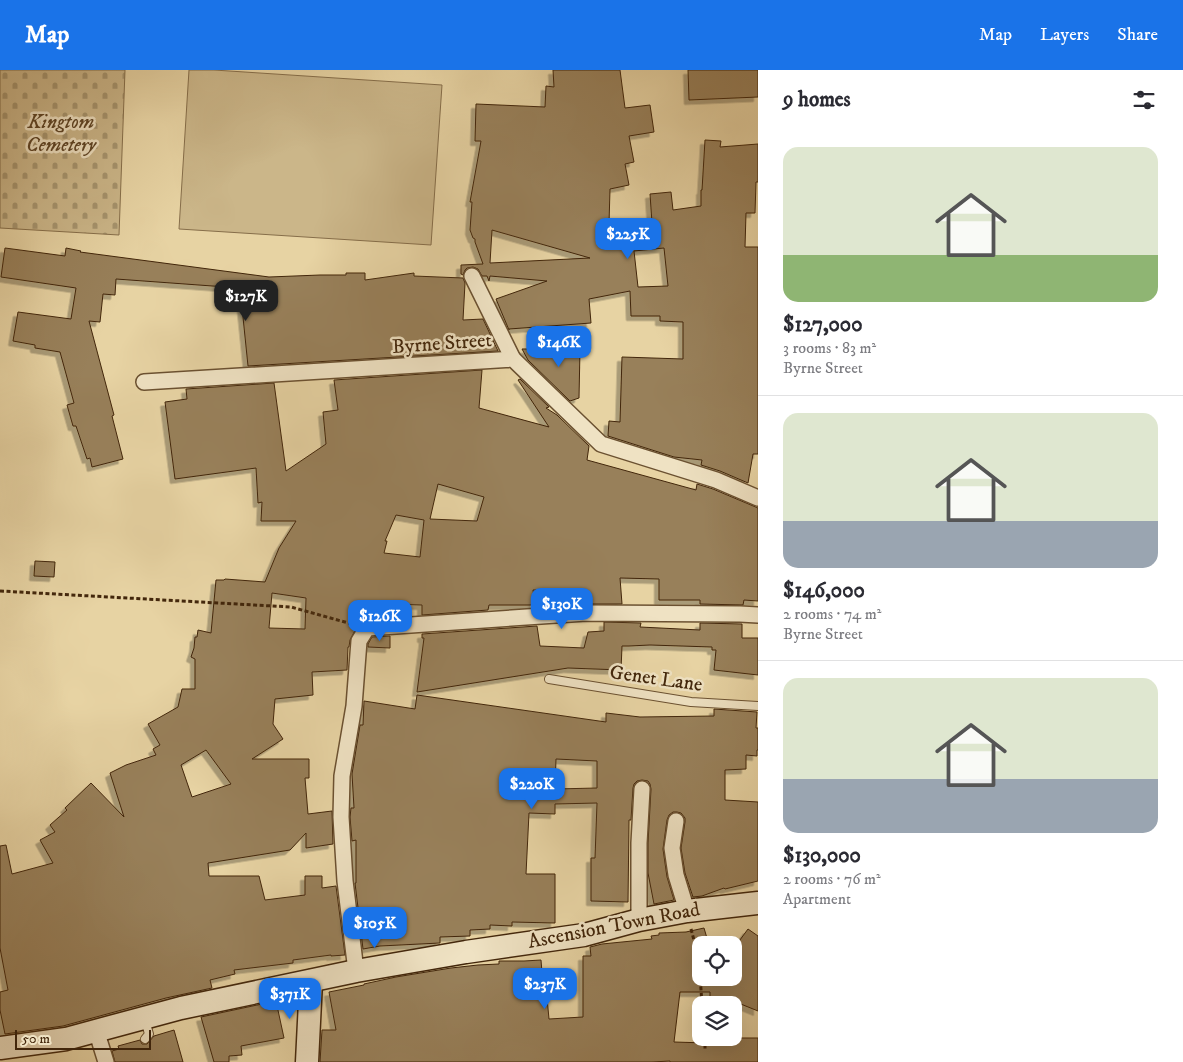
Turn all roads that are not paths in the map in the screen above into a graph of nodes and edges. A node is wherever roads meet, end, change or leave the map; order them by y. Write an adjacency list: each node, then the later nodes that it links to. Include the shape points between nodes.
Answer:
1 (472, 276): 2 (street)
2 (513, 359): 3 (street, Byrne Street); 4 (street, Byrne Street, via 601,444 716,480)
3 (144, 382)
4 (758, 498)
5 (758, 616): 13 (street, via 586,613 367,628 359,641 340,817)
6 (550, 679): 7 (lane, Genet Lane, via 691,702)
7 (758, 706)
8 (642, 789): 12 (street)
9 (676, 821): 11 (street, via 672,848)
10 (758, 903): 11 (main road, Ascension Town Road)
11 (687, 912): 12 (main road, Ascension Town Road)
12 (639, 920): 13 (main road, Ascension Town Road, via 584,935)
13 (356, 971): 14 (main road, Ascension Town Road)
14 (311, 981): 15 (main road, Ascension Town Road, via 181,1008 145,1028); 18 (main road)
15 (96, 1030): 16 (main road, Ascension Town Road); 17 (street)
16 (0, 1048)
17 (106, 1062)
18 (307, 1062)

